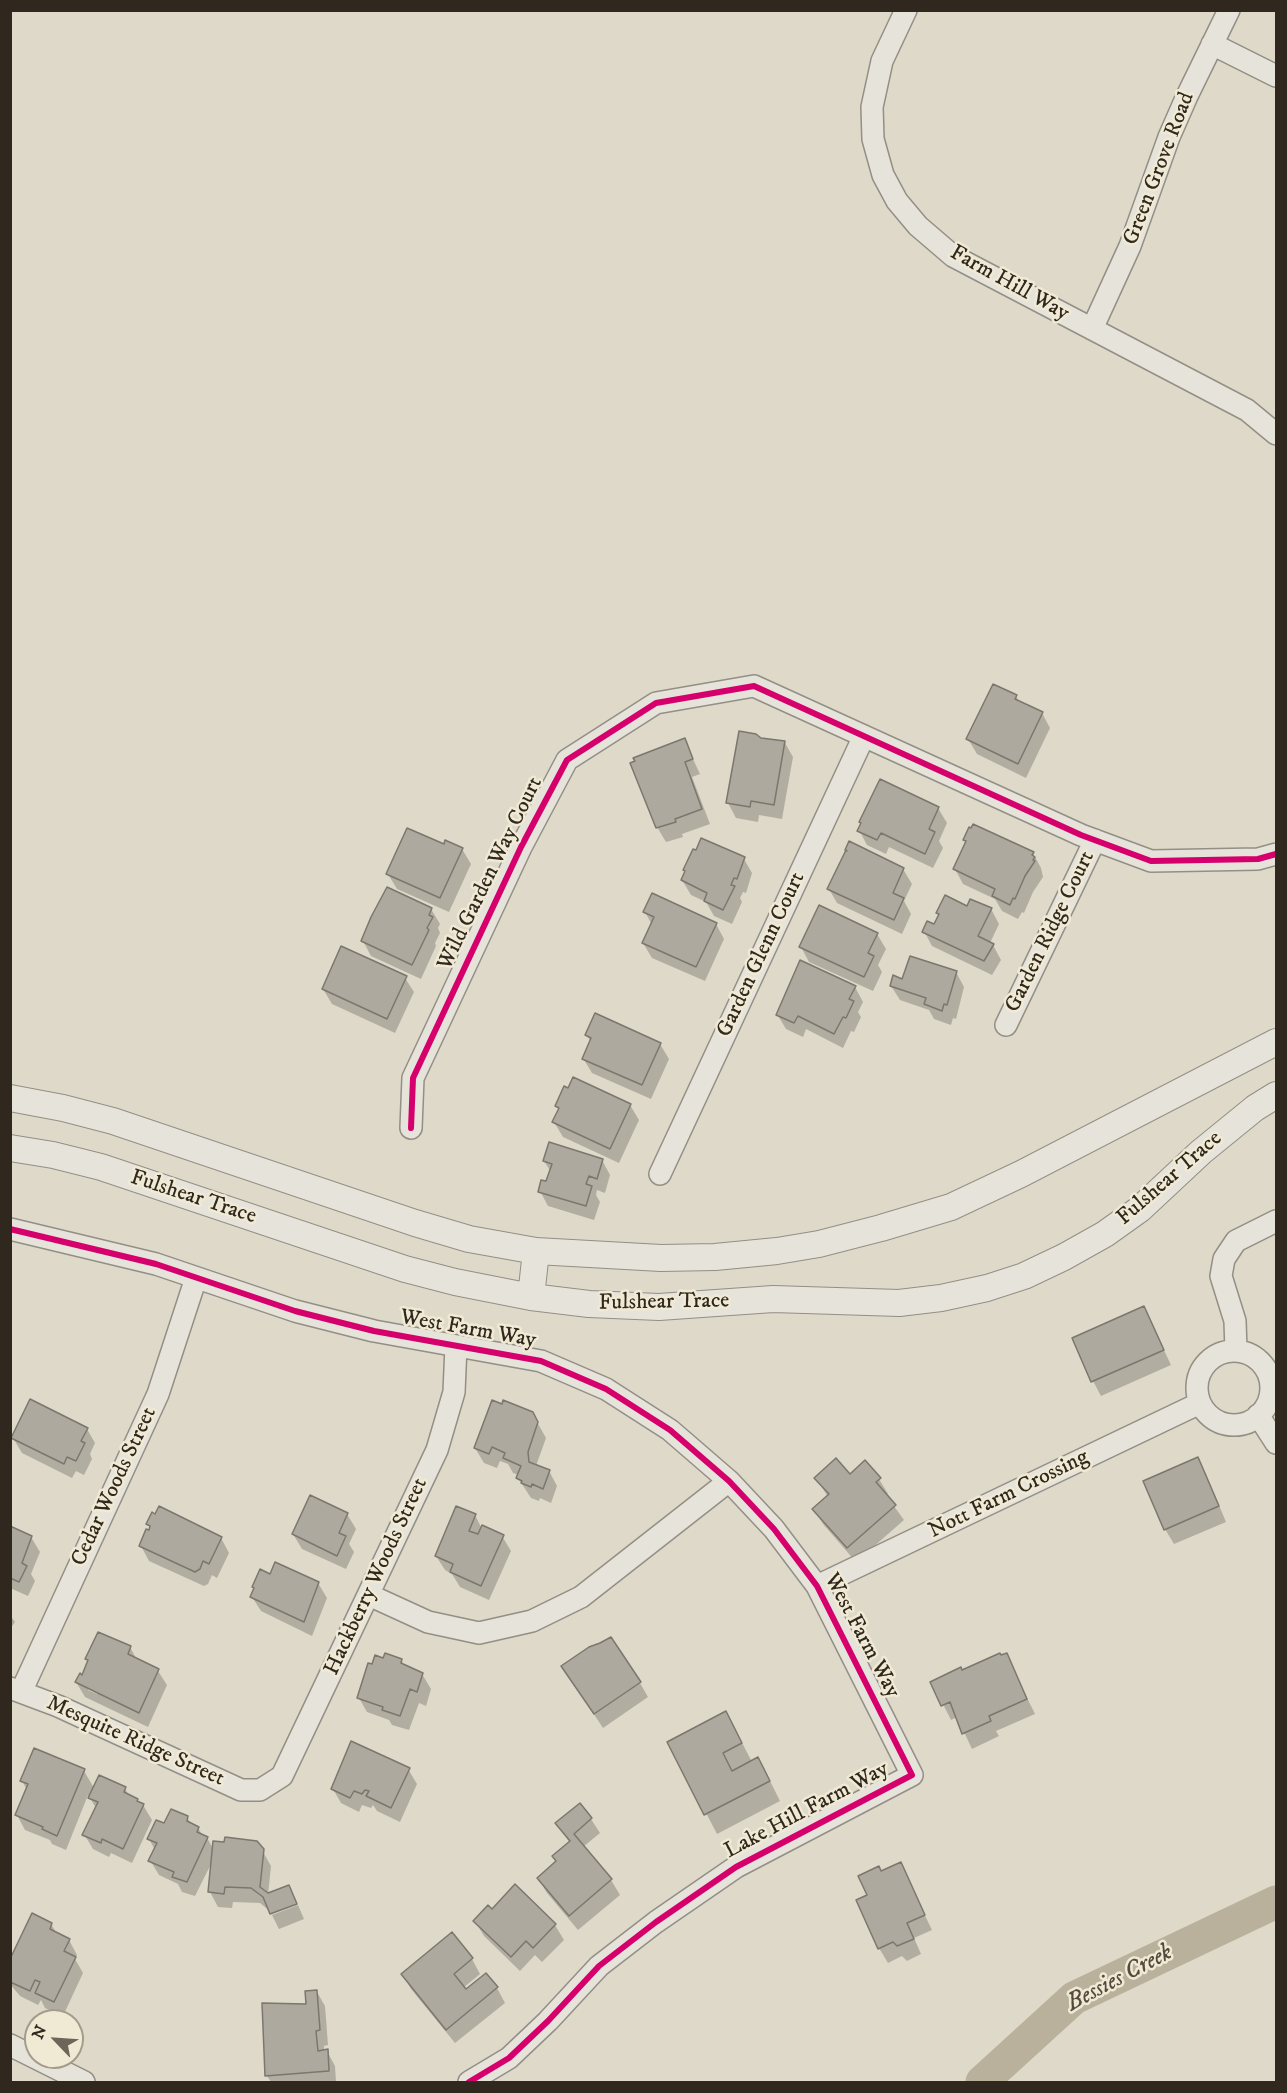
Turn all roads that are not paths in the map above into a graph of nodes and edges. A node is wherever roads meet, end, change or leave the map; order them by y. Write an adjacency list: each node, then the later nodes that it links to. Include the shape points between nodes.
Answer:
1 (906, 10): 5 (street, Farm Hill Way, via 882,61 872,107 873,139 883,176 897,201 918,226 953,256)
2 (1229, 10): 3 (street, Green Grove Road)
3 (1212, 44): 4 (street); 5 (street, Green Grove Road, via 1169,137 1130,246)
4 (1276, 76)
5 (1092, 329): 6 (street, Farm Hill Way, via 1247,410)
6 (1276, 434)
7 (864, 736): 8 (street, Wild Garden Way Court); 14 (street, Wild Garden Way Court, via 754,686 656,703 567,760 521,848 413,1078); 16 (street, Garden Glenn Court)
8 (1088, 837): 9 (street, Wild Garden Way Court, via 1150,861 1258,859); 10 (street, Garden Ridge Court)
9 (1276, 854)
10 (1006, 1025)
11 (1276, 1042): 19 (street, Fulshear Trace, via 951,1207 881,1228 819,1244 715,1257)
12 (1276, 1095): 21 (street, Fulshear Trace, via 1232,1126 1140,1209 1105,1234 1034,1271 987,1288 899,1304 773,1299 659,1307)
13 (10, 1098): 19 (street, Fulshear Trace, via 113,1121 469,1239)
14 (411, 1128)
15 (10, 1148): 21 (street, Fulshear Trace, via 101,1167 405,1269)
16 (660, 1174)
17 (1276, 1221): 23 (street, via 1236,1240 1224,1259 1221,1276 1235,1321)
18 (10, 1229): 20 (street, West Farm Way, via 156,1264)
19 (536, 1251): 21 (street)
20 (196, 1278): 22 (street, West Farm Way, via 295,1311); 30 (street, Cedar Woods Street, via 158,1394)
21 (531, 1297)
22 (456, 1346): 27 (street, West Farm Way, via 542,1361 606,1389 670,1430); 29 (street, Hackberry Woods Street, via 454,1392 437,1450)
23 (1236, 1351): 24 (street, via 1224,1352 1201,1372 1197,1383); 25 (street, via 1250,1354 1268,1372 1271,1391 1268,1403)
24 (1200, 1403): 25 (street, via 1212,1418 1224,1424 1244,1424); 28 (street, Nott Farm Crossing)
25 (1258, 1415): 26 (street)
26 (1276, 1443)
27 (729, 1481): 28 (street, West Farm Way, via 774,1529); 29 (street, via 581,1597 532,1622 479,1633 428,1622)
28 (817, 1586): 31 (street, West Farm Way)
29 (369, 1595): 32 (street, Hackberry Woods Street, via 282,1776)
30 (16, 1690): 32 (street, Mesquite Ridge Street, via 241,1790)
31 (912, 1775): 35 (street, Lake Hill Farm Way, via 736,1867 665,1916 599,1966 509,2058)
32 (260, 1790)
33 (10, 2045): 34 (street)
34 (84, 2082)
35 (469, 2082)

